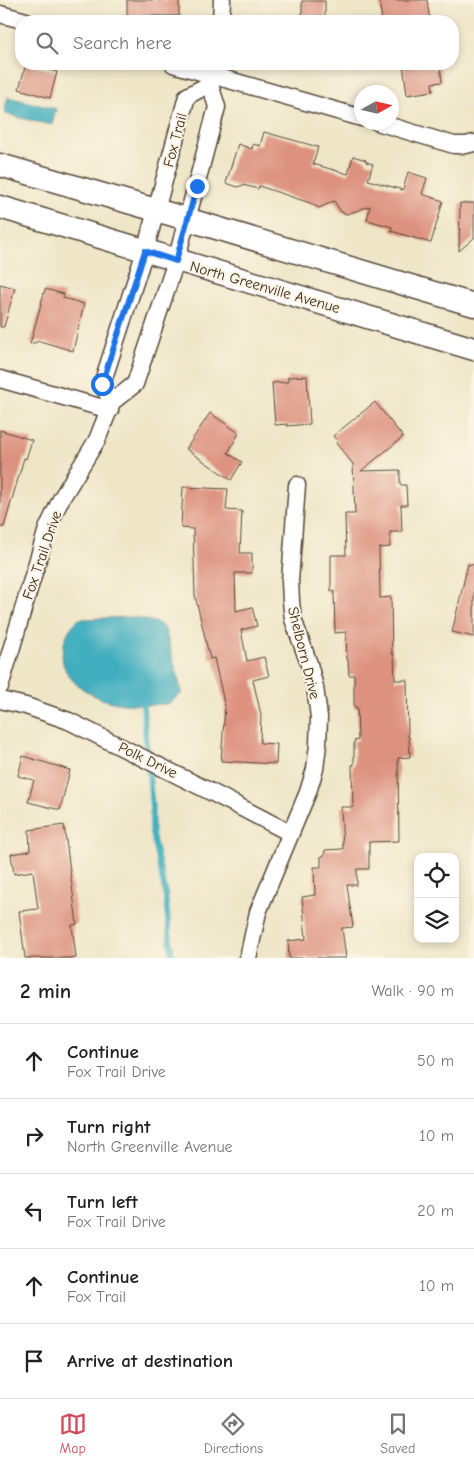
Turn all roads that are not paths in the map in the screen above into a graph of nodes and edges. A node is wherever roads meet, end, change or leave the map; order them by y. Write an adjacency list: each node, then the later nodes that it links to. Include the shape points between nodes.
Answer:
1 (222, 0): 3 (street)
2 (0, 14): 4 (street)
3 (221, 15)
4 (15, 18)
5 (196, 70): 6 (street)
6 (212, 74): 7 (street); 12 (street, Fox Trail, via 187,96); 13 (street, via 217,107)
7 (354, 116)
8 (399, 128): 9 (street, via 454,144)
9 (474, 142)
10 (0, 165): 12 (main road)
11 (0, 206): 14 (main road, North Greenville Avenue)
12 (156, 210): 13 (main road); 14 (street)
13 (188, 219): 15 (street, Fox Trail Drive); 16 (main road)
14 (145, 251): 15 (main road, North Greenville Avenue); 19 (street, via 102,384)
15 (176, 261): 17 (main road, North Greenville Avenue); 19 (street, Fox Trail Drive, via 135,384)
16 (474, 305)
17 (474, 349)
18 (0, 379): 19 (street)
19 (111, 406): 21 (street, Fox Trail Drive, via 97,440 47,529)
20 (297, 485): 23 (street, Shelborn Drive, via 291,602 293,619 315,687 319,717 314,769)
21 (0, 687)
22 (0, 700): 23 (street, Polk Drive, via 68,721)
23 (290, 833): 24 (street, Shelborn Drive, via 258,912)
24 (248, 958)

